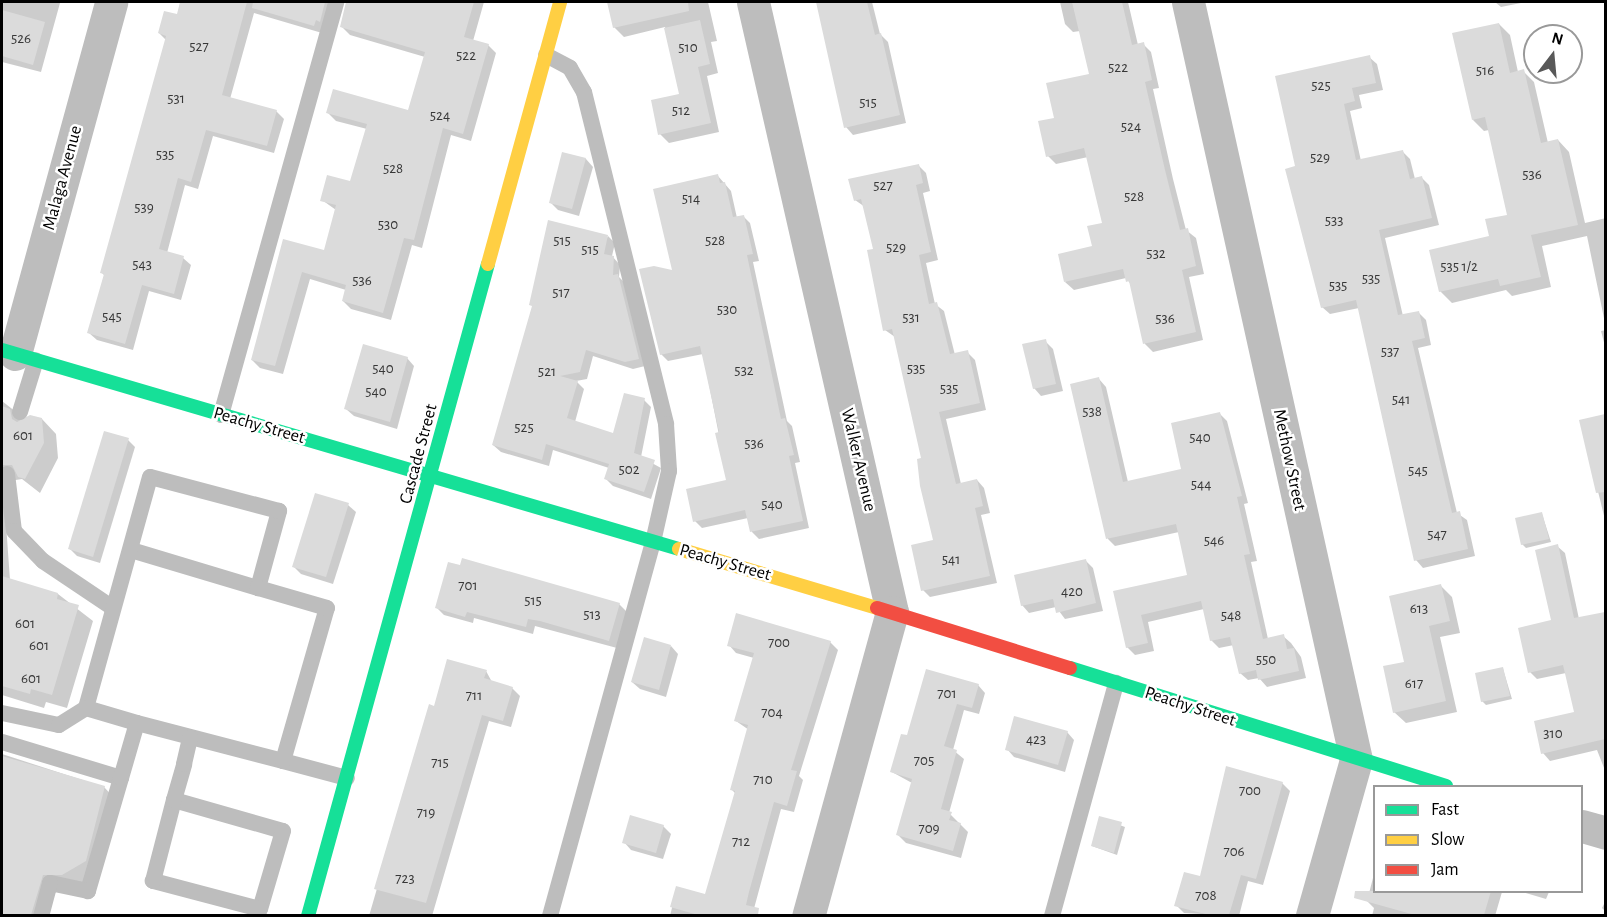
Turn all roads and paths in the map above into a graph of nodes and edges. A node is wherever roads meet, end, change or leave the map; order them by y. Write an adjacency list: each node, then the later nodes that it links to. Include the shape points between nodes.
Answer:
1 (111, 2): 7 (street, Malaga Avenue)
2 (336, 2): 9 (lane)
3 (560, 2): 6 (street, Cascade Street)
4 (753, 2): 16 (street, Walker Avenue)
5 (1188, 2): 23 (street, Methow Street)
6 (546, 55): 11 (street, Cascade Street); 12 (lane, via 570,68 584,92 666,424 669,471)
7 (18, 355): 8 (lane); 9 (street, Peachy Street)
8 (20, 412)
9 (221, 415): 11 (street, Peachy Street)
10 (8, 474): 15 (lane, via 14,531 43,561)
11 (432, 477): 12 (street, Peachy Street); 26 (street, Cascade Street)
12 (653, 542): 16 (street, Peachy Street); 33 (lane)
13 (130, 550): 14 (lane); 14 (lane, via 150,477 279,511); 15 (lane)
14 (258, 588): 24 (lane, via 327,608)
15 (113, 608): 18 (lane)
16 (892, 612): 17 (street, Peachy Street); 34 (street, Walker Avenue)
17 (1116, 683): 23 (street, Peachy Street); 35 (lane)
18 (86, 708): 19 (lane, via 59,725); 20 (lane)
19 (2, 713)
20 (137, 723): 21 (lane); 25 (lane)
21 (190, 738): 24 (lane); 28 (lane)
22 (2, 742): 25 (lane)
23 (1356, 760): 27 (street, Peachy Street); 36 (street, Methow Street)
24 (283, 761): 26 (lane)
25 (121, 778): 31 (lane, via 88,891 50,883)
26 (346, 778): 32 (street, Cascade Street)
27 (1443, 785)
28 (174, 800): 28 (lane, via 153,881 260,909 283,831)
29 (1583, 827): 30 (street)
30 (1605, 833)
31 (41, 915)
32 (308, 915)
33 (550, 915)
34 (807, 915)
35 (1052, 915)
36 (1312, 915)

